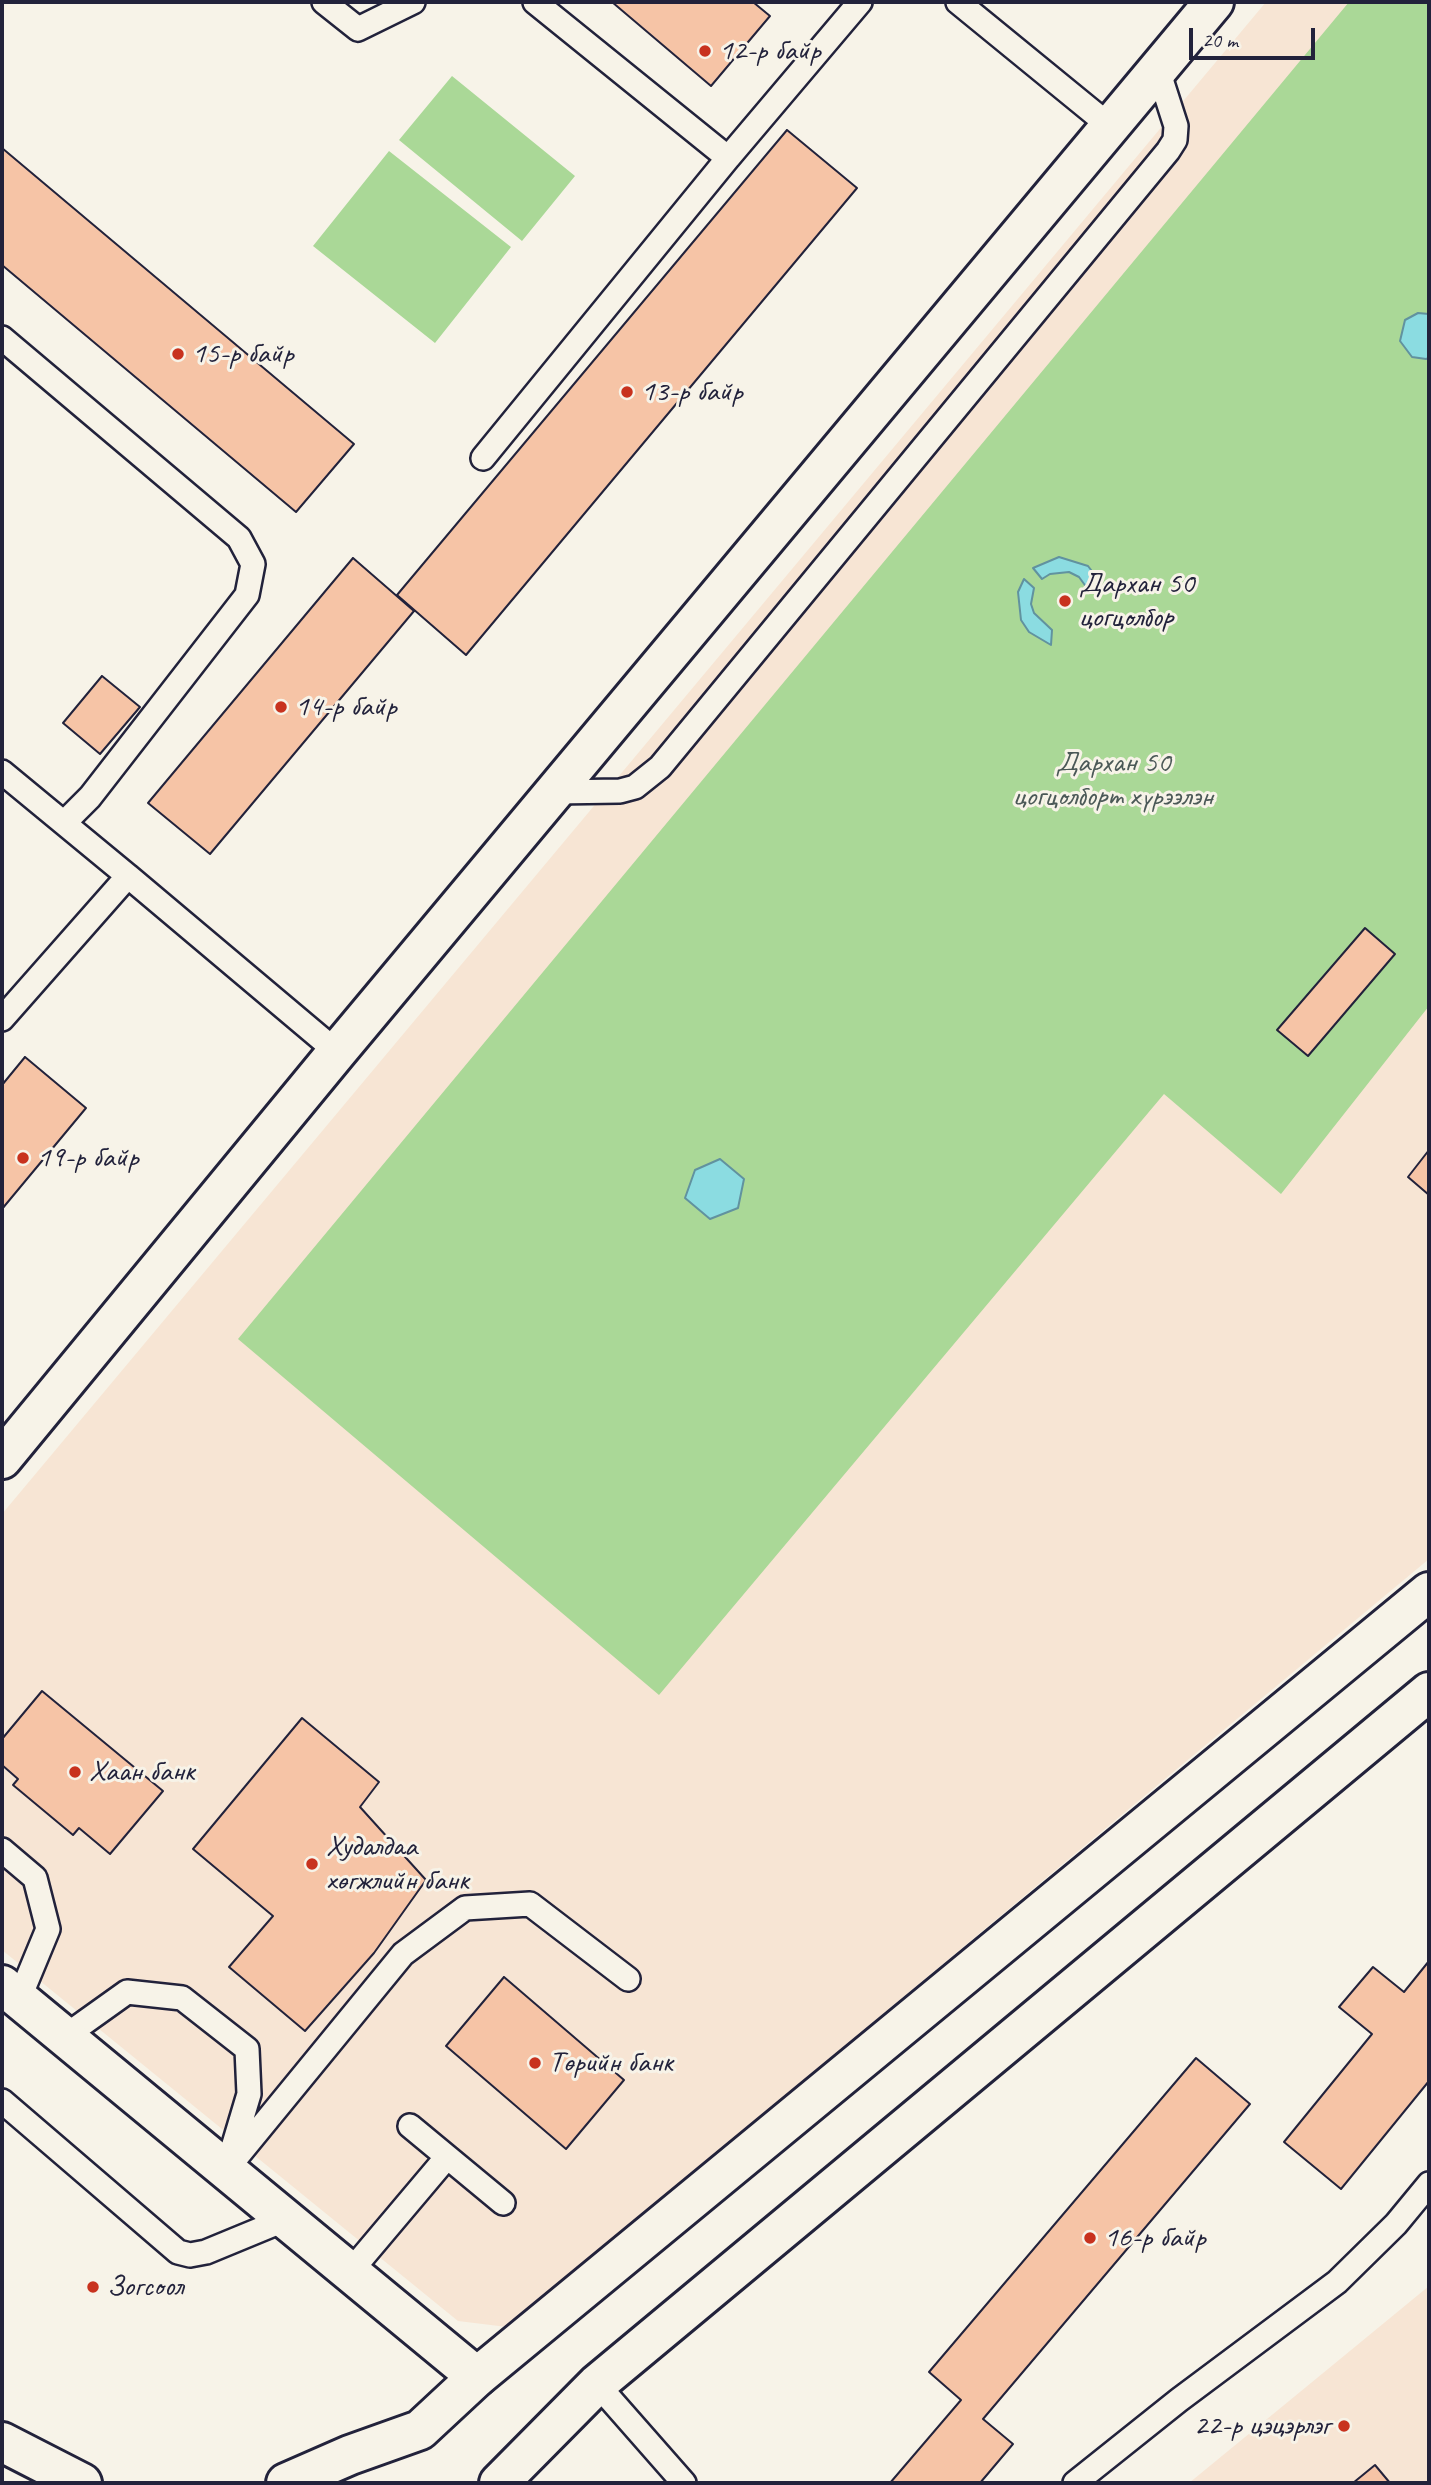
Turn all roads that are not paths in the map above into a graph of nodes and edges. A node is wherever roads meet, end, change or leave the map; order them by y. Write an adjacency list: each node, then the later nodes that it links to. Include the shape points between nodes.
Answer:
1 (324, 2): 2 (lane, via 358,29)
2 (413, 2)
3 (535, 2): 9 (lane)
4 (860, 2): 9 (lane)
5 (958, 2): 8 (lane)
6 (1214, 2): 7 (main road)
7 (1158, 70): 8 (main road); 13 (lane, via 1176,126 1168,151 660,767 635,787 620,791)
8 (1111, 127): 13 (main road)
9 (728, 158): 11 (lane)
10 (2, 338): 14 (lane, via 239,538 253,564 247,595 90,797)
11 (483, 458)
12 (2, 772): 14 (lane)
13 (555, 792): 17 (main road)
14 (65, 822): 15 (lane)
15 (128, 876): 16 (lane); 17 (lane)
16 (2, 1019)
17 (337, 1052): 18 (main road)
18 (2, 1459)
19 (1429, 1592): 33 (main road)
20 (1429, 1692): 34 (main road)
21 (2, 1850): 23 (lane, via 35,1878 48,1929)
22 (628, 1979): 28 (lane, via 530,1904 465,1908 403,1954)
23 (10, 1992): 24 (main road)
24 (64, 2037): 28 (main road); 28 (lane, via 127,1992 181,1998 247,2049 249,2094)
25 (2, 2102): 31 (lane, via 178,2252 206,2252)
26 (410, 2126): 27 (lane)
27 (447, 2157): 30 (lane); 32 (lane)
28 (226, 2170): 31 (main road)
29 (1429, 2184): 40 (lane, via 1337,2283)
30 (503, 2203)
31 (286, 2219): 32 (main road)
32 (350, 2272): 33 (main road)
33 (477, 2377): 37 (main road, via 420,2430)
34 (597, 2384): 38 (main road); 39 (lane)
35 (2, 2442): 36 (main road)
36 (82, 2483)
37 (286, 2483)
38 (499, 2483)
39 (684, 2483)
40 (1075, 2483)

